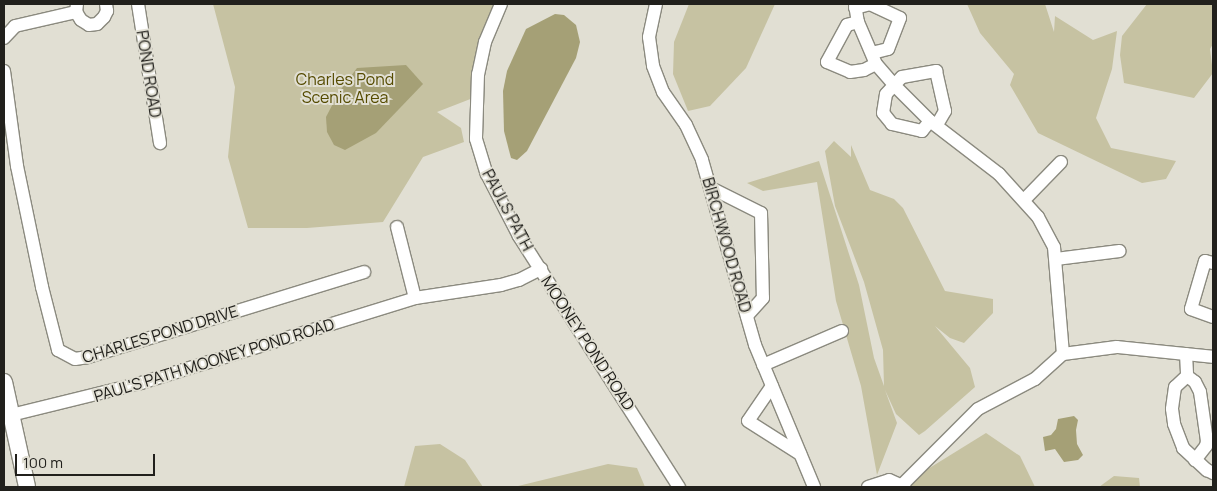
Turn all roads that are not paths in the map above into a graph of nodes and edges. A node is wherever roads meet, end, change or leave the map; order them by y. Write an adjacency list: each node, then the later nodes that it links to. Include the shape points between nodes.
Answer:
1 (110, 4): 6 (street, via 97,24 89,25 81,20)
2 (138, 4): 13 (street, POND ROAD)
3 (501, 4): 21 (street, PAULS PATH, via 485,42 478,74 476,139 487,174 519,236)
4 (656, 4): 15 (street, BIRCHWOOD ROAD, via 648,37 653,66 663,92 686,125)
5 (855, 6): 7 (street); 9 (street, via 870,4 900,18 888,49)
6 (77, 8): 8 (street, via 15,26)
7 (858, 22): 9 (street); 9 (street, via 847,25 827,62 850,72 864,70)
8 (4, 38)
9 (874, 59): 11 (street)
10 (4, 71): 22 (street, CHARLES POND DRIVE, via 18,166 58,350 75,359 88,357)
11 (894, 85): 12 (street); 12 (street, via 886,94 883,113 892,124 922,131); 12 (street, via 902,78 936,70 945,111)
12 (933, 123): 16 (street, via 999,174)
13 (160, 143)
14 (1061, 162): 16 (street)
15 (711, 188): 24 (street, BIRCHWOOD ROAD); 24 (street, via 761,213 763,298)
16 (1024, 200): 19 (street, via 1047,232)
17 (397, 227): 23 (street)
18 (1118, 251): 19 (street)
19 (1056, 259): 27 (street)
20 (1213, 263): 25 (street, via 1205,261 1191,309)
21 (541, 270): 23 (street, MOONEY POND ROAD, via 500,285); 40 (street, MOONEY POND ROAD)
22 (364, 272)
23 (416, 298): 34 (street, PAUL'S PATH MOONEY POND ROAD, via 133,386)
24 (747, 316): 30 (street, BIRCHWOOD ROAD)
25 (1213, 317)
26 (842, 331): 30 (street)
27 (1063, 354): 28 (street, via 1116,347); 38 (street, via 1035,379 978,409)
28 (1186, 354): 29 (street); 31 (street)
29 (1213, 357)
30 (763, 365): 33 (street, BIRCHWOOD ROAD)
31 (1187, 376): 36 (street, via 1200,392 1207,441); 36 (street, via 1175,387 1172,410 1177,436)
32 (4, 382): 34 (main road)
33 (772, 386): 35 (street, BIRCHWOOD ROAD); 35 (street, via 748,421)
34 (11, 416): 39 (main road)
35 (800, 454): 41 (street, BIRCHWOOD ROAD)
36 (1195, 460): 37 (street)
37 (1213, 473)
38 (903, 486): 42 (street, via 889,480)
39 (28, 487)
40 (679, 487)
41 (814, 487)
42 (868, 487)

